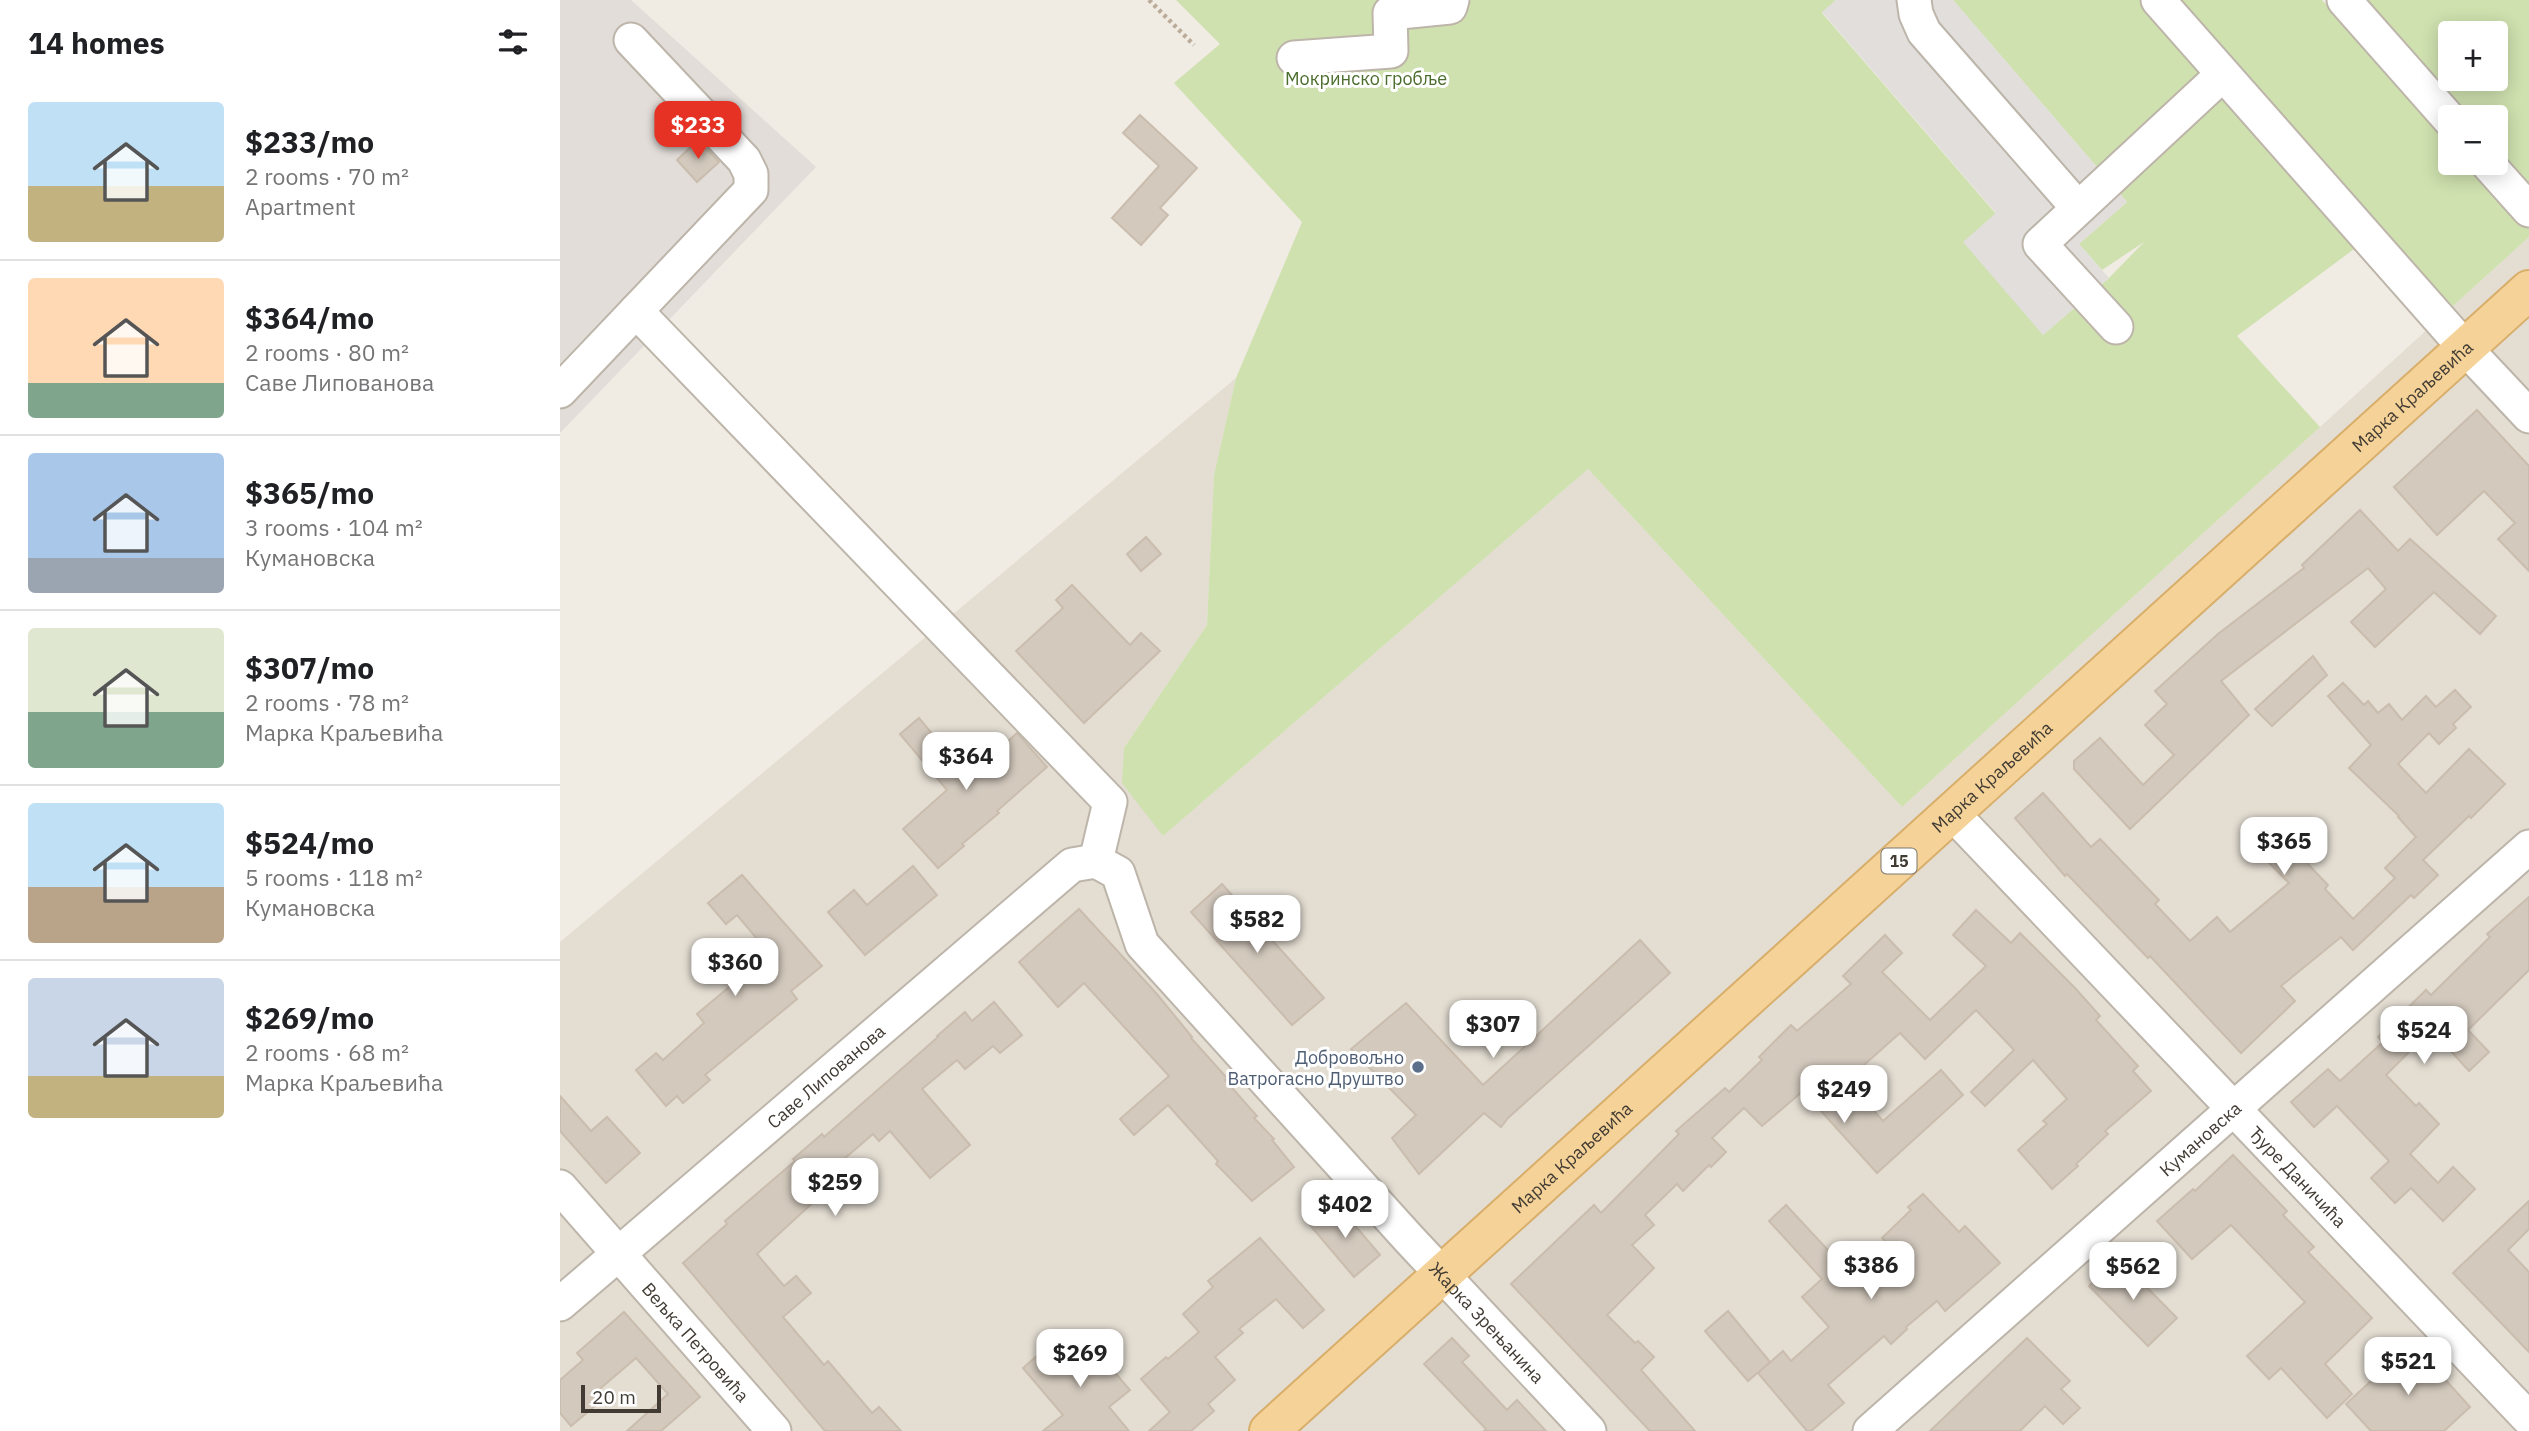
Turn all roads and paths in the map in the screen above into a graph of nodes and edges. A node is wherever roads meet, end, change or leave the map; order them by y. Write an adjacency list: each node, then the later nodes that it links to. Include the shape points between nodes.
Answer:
1 (1149, 0): 7 (path)
2 (1452, 0): 8 (street, via 1450,7 1390,13 1391,51)
3 (1914, 0): 12 (street, via 1924,32)
4 (2158, 0): 9 (street)
5 (2344, 0): 10 (street)
6 (631, 40): 15 (street, via 744,160 752,182 751,190)
7 (1194, 44)
8 (1294, 58)
9 (2222, 75): 12 (street); 17 (street)
10 (2438, 106)
11 (2498, 175): 13 (street)
12 (2078, 208): 16 (street, via 2040,244)
13 (2529, 210)
14 (2529, 290): 17 (main road, Марка Краљевића / 15)
15 (636, 311): 18 (street); 22 (street, via 1110,802)
16 (2116, 327)
17 (2466, 349): 19 (street); 20 (main road, Марка Краљевића / 15)
18 (560, 391)
19 (2529, 416)
20 (1952, 813): 23 (street, Ђуре Даничића); 26 (main road, Марка Краљевића / 15)
21 (2529, 847): 23 (street, Кумановска)
22 (1096, 861): 25 (street, Саве Липованова, via 1072,865); 26 (street, Жарка Зрењанина, via 1118,873 1142,944)
23 (2234, 1109): 28 (street, Ђуре Даничића); 32 (street, Кумановска)
24 (560, 1188): 25 (street, Вељка Петровића)
25 (618, 1253): 27 (street, Саве Липованова); 29 (street, Вељка Петровића)
26 (1442, 1275): 30 (main road, Марка Краљевића / 15); 31 (street, Жарка Зрењанина)
27 (560, 1304)
28 (2529, 1419)
29 (775, 1431)
30 (1269, 1431)
31 (1589, 1431)
32 (1870, 1431)

